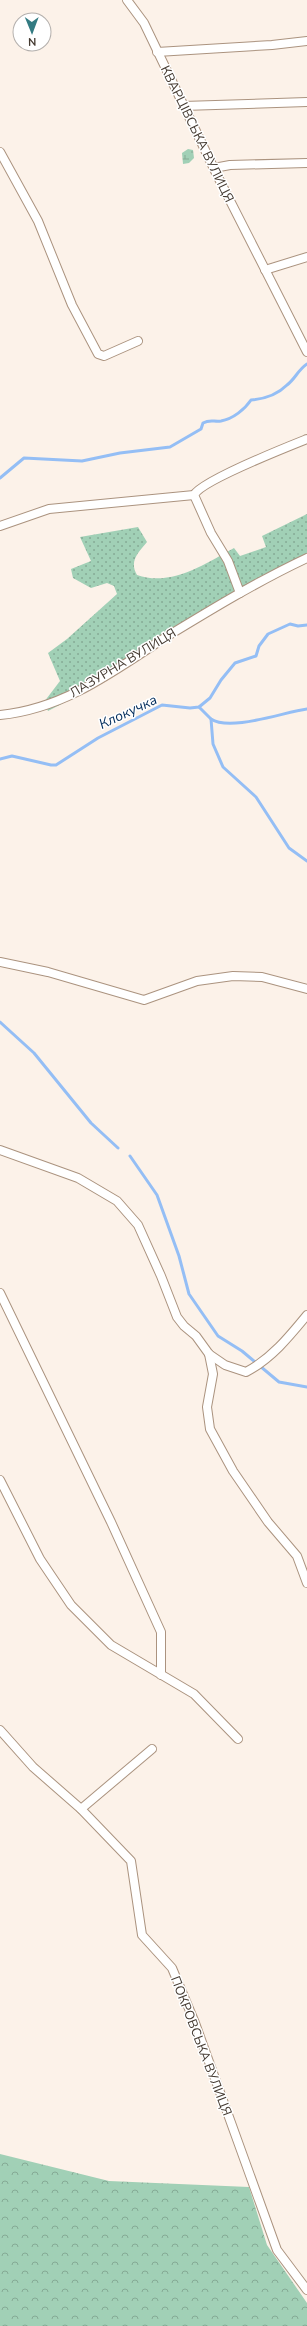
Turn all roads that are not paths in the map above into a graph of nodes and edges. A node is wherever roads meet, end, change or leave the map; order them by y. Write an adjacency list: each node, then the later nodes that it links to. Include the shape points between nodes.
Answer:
1 (127, 0): 3 (street, КВАРЦІВСЬКА ВУЛИЦЯ, via 144,23)
2 (307, 41): 3 (street)
3 (157, 52): 5 (street, КВАРЦІВСЬКА ВУЛИЦЯ)
4 (307, 102): 5 (street)
5 (183, 106): 8 (street, КВАРЦІВСЬКА ВУЛИЦЯ)
6 (0, 152): 11 (street, via 38,221 72,305 98,354 104,356)
7 (307, 163): 8 (street, via 230,165)
8 (214, 168): 10 (street, КВАРЦІВСЬКА ВУЛИЦЯ)
9 (307, 257): 10 (street)
10 (265, 270): 12 (street, КВАРЦІВСЬКА ВУЛИЦЯ)
11 (138, 341)
12 (307, 352)
13 (307, 439): 14 (street, via 215,478 198,489)
14 (194, 496): 15 (street, via 49,509); 17 (street, via 228,561)
15 (0, 526)
16 (307, 558): 17 (street, ЛАЗУРНА ВУЛИЦЯ)
17 (240, 593): 18 (street, ЛАЗУРНА ВУЛИЦЯ, via 83,690 31,711)
18 (0, 716)
19 (0, 962): 20 (street, via 48,972 144,1000 197,981 233,976 262,977)
20 (307, 989)
21 (0, 1150): 24 (street, via 78,1178 117,1201 138,1225 177,1317)
22 (0, 1293): 27 (street, via 111,1522 161,1632)
23 (307, 1315): 24 (street, via 285,1342 258,1366 246,1372 225,1365)
24 (209, 1354): 26 (street, via 213,1374 207,1407 210,1430 233,1471 268,1522 297,1556)
25 (0, 1480): 27 (street, via 40,1559 71,1605 111,1645)
26 (307, 1583)
27 (161, 1675): 29 (street, via 194,1694)
28 (0, 1730): 31 (street, ПОКРОВСЬКА ВУЛИЦЯ, via 33,1767)
29 (238, 1739)
30 (152, 1749): 31 (street)
31 (81, 1809): 32 (street, ПОКРОВСЬКА ВУЛИЦЯ, via 131,1861 142,1936 172,1968 195,2024 277,2250)
32 (307, 2290)

